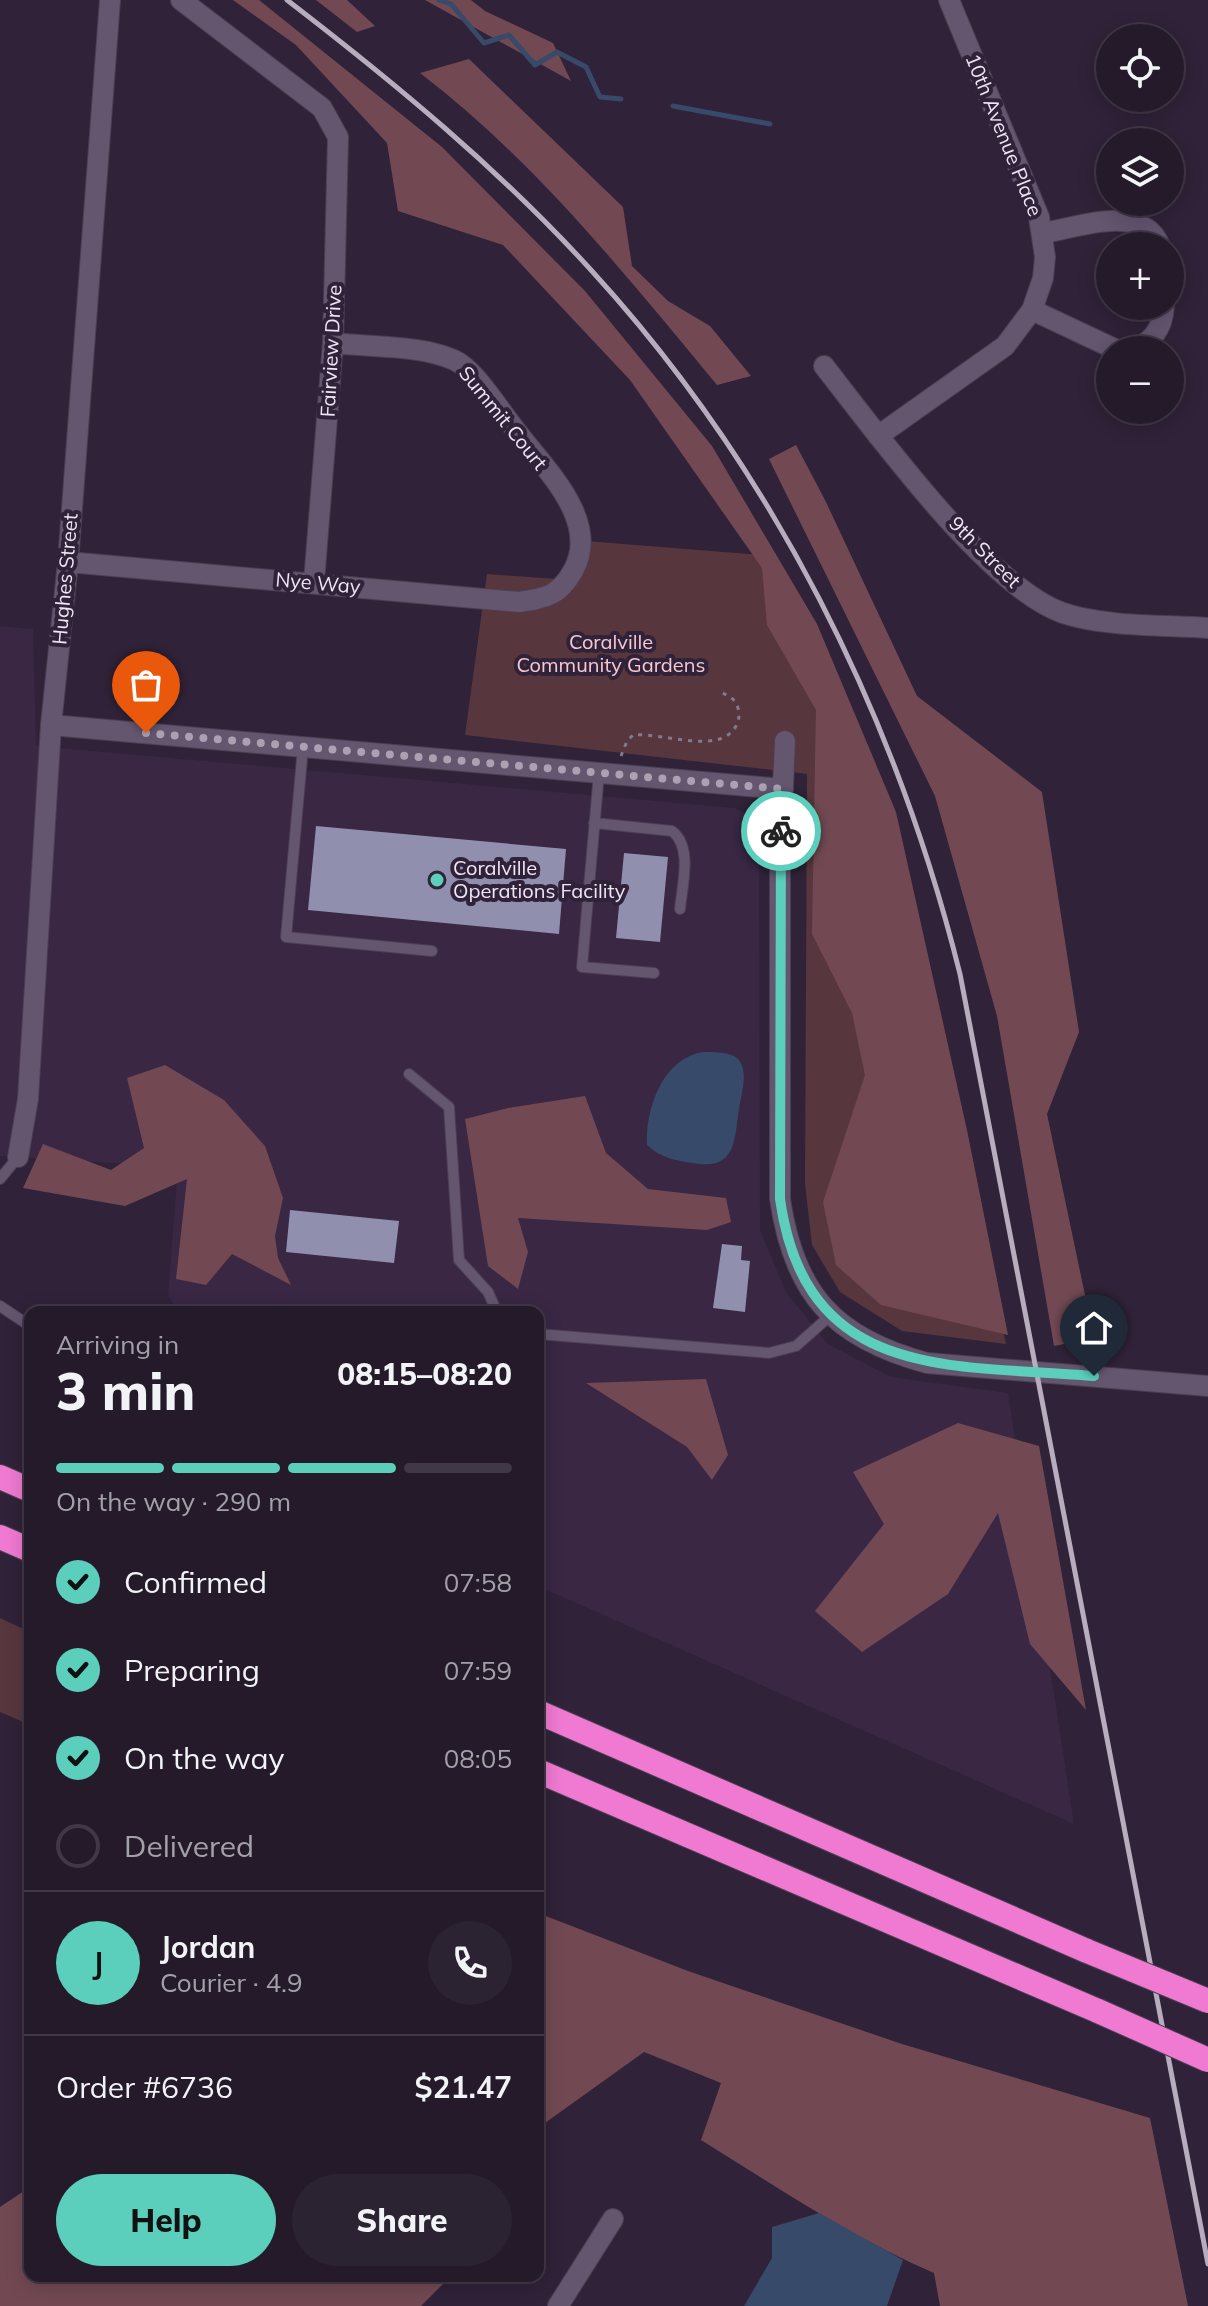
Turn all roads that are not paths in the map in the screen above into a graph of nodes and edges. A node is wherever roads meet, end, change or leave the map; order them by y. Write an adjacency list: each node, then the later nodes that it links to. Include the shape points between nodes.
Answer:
1 (110, 0): 11 (street, Hughes Street)
2 (181, 0): 8 (street, Fairview Drive, via 332,121 340,154)
3 (949, 0): 5 (street, 10th Avenue Place)
4 (1150, 232): 5 (street, via 1121,220)
5 (1043, 233): 6 (street, 10th Avenue Place, via 1043,278)
6 (1032, 310): 7 (street); 10 (street, 10th Avenue Place, via 1005,346)
7 (1096, 340)
8 (333, 343): 12 (street, Fairview Drive); 13 (street, Summit Court, via 436,354 457,361 478,382 560,489 581,525 580,559)
9 (824, 366): 10 (street, 9th Street)
10 (878, 436): 14 (street, 9th Street, via 981,552 1028,595 1091,618)
11 (68, 562): 12 (street, Nye Way); 15 (street, Hughes Street)
12 (314, 582): 13 (street, Nye Way, via 519,602 544,599)
13 (564, 587)
14 (1208, 628)
15 (51, 725): 17 (street); 25 (street, Hughes Street, via 28,1099)
16 (785, 741): 19 (street)
17 (303, 747): 18 (street); 22 (lane, via 286,937)
18 (599, 773): 19 (street); 20 (lane)
19 (783, 789): 29 (street, via 780,1199 795,1263)
20 (594, 823): 21 (lane, via 672,831 682,838); 23 (lane, via 582,967)
21 (680, 909)
22 (432, 951)
23 (654, 973)
24 (409, 1074): 28 (lane, via 449,1107 459,1260)
25 (18, 1157): 26 (lane)
26 (0, 1179)
27 (0, 1306): 30 (lane)
28 (494, 1306)
29 (831, 1315): 31 (lane, via 796,1346 769,1353); 32 (street, via 865,1341 927,1363)
30 (24, 1322)
31 (544, 1334)
32 (1208, 1386)
33 (0, 1477): 34 (highway)
34 (24, 1487)
35 (0, 1537): 36 (highway)
36 (24, 1547)
37 (544, 1715): 39 (highway, bridge)
38 (544, 1774): 40 (highway, bridge)
39 (1208, 2001)
40 (1208, 2060)
41 (613, 2219): 42 (street)
42 (558, 2306)

